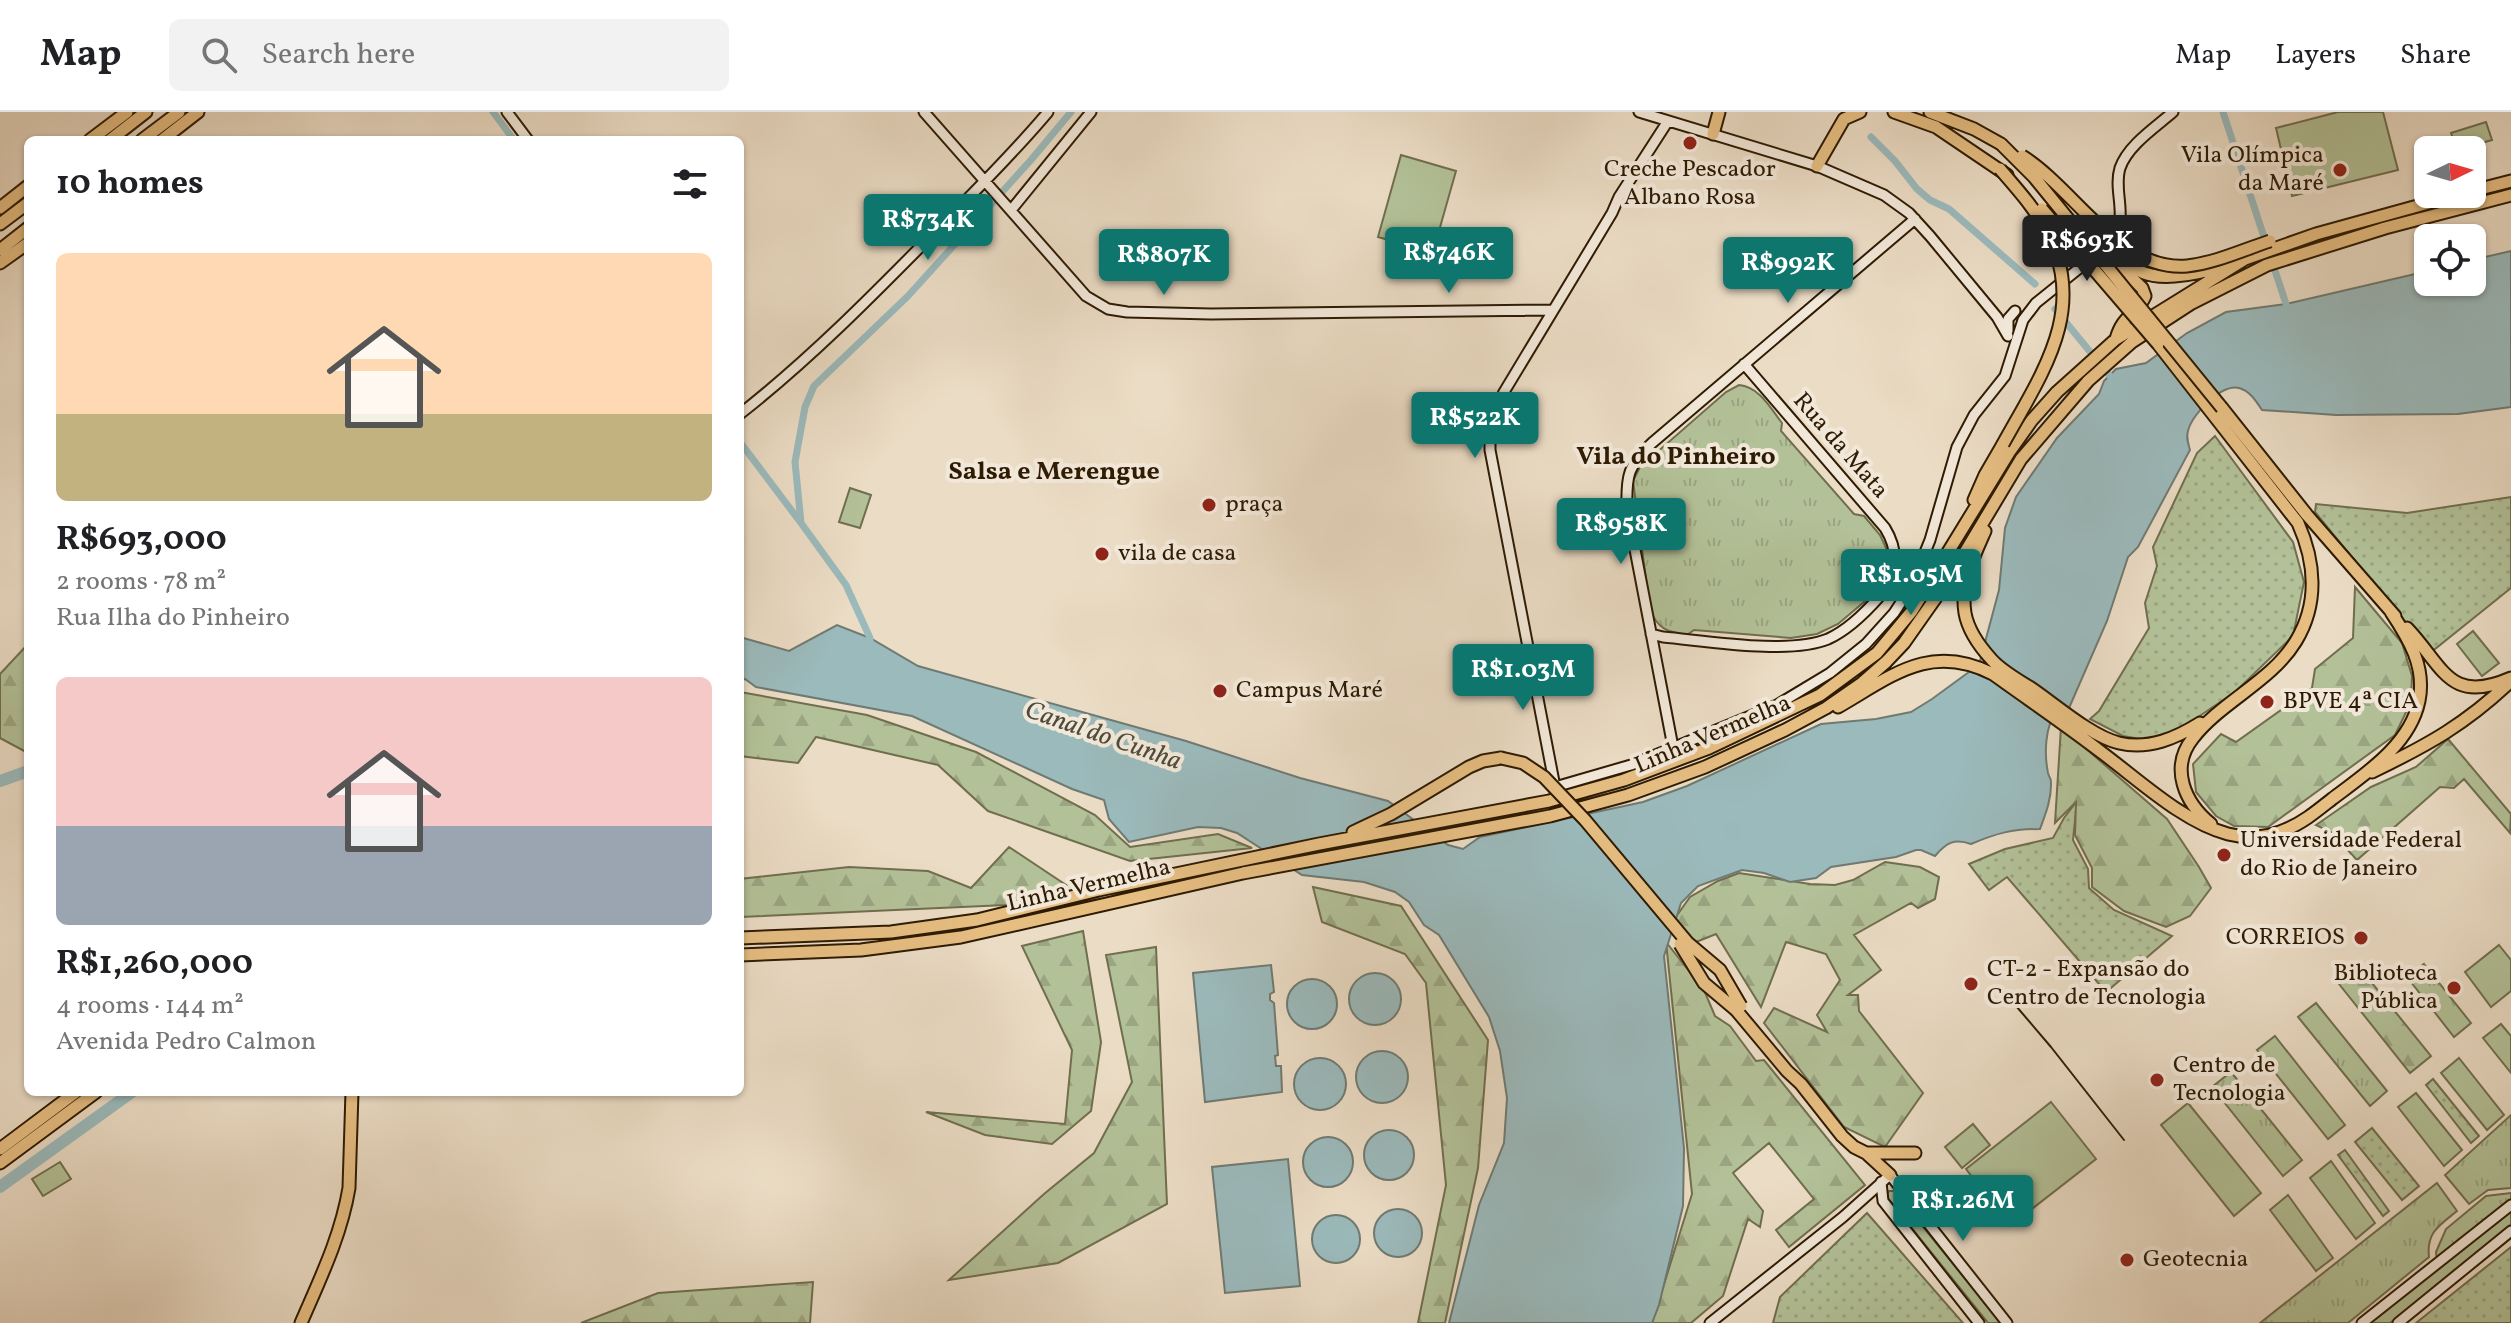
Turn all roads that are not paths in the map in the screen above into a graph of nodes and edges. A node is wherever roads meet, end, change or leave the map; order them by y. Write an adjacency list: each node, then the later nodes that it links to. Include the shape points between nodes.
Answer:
1 (127, 112): 18 (highway)
2 (146, 112): 19 (highway)
3 (179, 112): 20 (highway)
4 (198, 112): 21 (highway)
5 (507, 112): 22 (street)
6 (924, 112): 27 (street)
7 (1048, 112): 27 (street)
8 (1091, 112): 34 (street)
9 (1639, 112): 16 (street)
10 (1719, 112): 17 (highway)
11 (1860, 112): 24 (highway, via 1844,119)
12 (1883, 112): 13 (highway)
13 (1895, 112): 15 (highway)
14 (2173, 112): 38 (street, via 2126,156 2119,173)
15 (1936, 118): 23 (highway); 25 (highway)
16 (1668, 121): 17 (street); 48 (street)
17 (1713, 134): 24 (street)
18 (95, 136)
19 (115, 136)
20 (147, 136)
21 (167, 136)
22 (525, 136)
23 (2001, 144): 41 (highway, bridge, via 2027,160 2138,256 2185,266); 58 (highway, bridge, via 2034,177)
24 (1817, 166): 35 (street, via 1882,194)
25 (2000, 169): 58 (highway, bridge, via 2042,209); 60 (highway, bridge, via 2052,241 2064,300 2048,362 1985,475)
26 (2511, 181): 28 (highway)
27 (986, 182): 34 (street); 57 (street, via 823,343)
28 (2486, 187)
29 (24, 189): 33 (highway)
30 (2511, 195): 41 (highway, Linha Vermelha)
31 (24, 206): 36 (highway)
32 (2414, 207): 41 (highway, via 2320,226)
33 (0, 208)
34 (1012, 209): 48 (street, via 1086,296 1118,311)
35 (1915, 219): 46 (street); 56 (street)
36 (0, 224)
37 (24, 231): 42 (highway)
38 (2117, 232): 40 (street); 43 (highway, via 2131,264 2159,276 2188,275)
39 (24, 246): 45 (highway)
40 (2107, 246): 47 (street); 54 (highway, via 2145,296)
41 (2276, 249): 44 (highway, Linha Vermelha)
42 (0, 250)
43 (2245, 259): 44 (highway, Linha Vermelha); 54 (highway, Linha Vermelha)
44 (2265, 259): 59 (highway, Linha Vermelha, via 2115,356 2043,431)
45 (0, 263)
46 (1986, 303): 49 (street); 50 (street)
47 (2036, 303): 49 (street); 51 (street)
48 (1553, 310): 67 (street, via 1498,401 1489,443 1555,787)
49 (2015, 311): 52 (street)
50 (1997, 317): 52 (street); 53 (street)
51 (2023, 320): 52 (street); 55 (street)
52 (2007, 323): 53 (street)
53 (2008, 336): 55 (street)
54 (2112, 342): 60 (highway, Linha Vermelha, via 2032,420)
55 (2011, 362): 67 (street, via 1963,435 1923,562 1880,630 1830,673 1786,700)
56 (1744, 364): 62 (street, via 1652,443 1628,475 1627,508); 62 (street, Rua da Mata, via 1885,528 1894,547 1892,578 1879,598 1839,633 1812,643 1775,647)
57 (744, 411)
58 (2219, 412): 61 (highway); 64 (highway, via 2298,523 2313,577 2309,611 2295,642)
59 (2002, 490): 65 (highway, Linha Vermelha, via 1904,643 1862,683); 66 (highway, via 1966,581 1971,630 1996,665)
60 (1966, 524): 71 (highway, Linha Vermelha, via 1912,611 1877,653 1820,695 1780,716 1662,768 1549,801)
61 (2391, 612): 63 (highway, via 2461,686 2482,688); 68 (highway, via 2419,664 2419,701 2401,739)
62 (1651, 634): 67 (street)
63 (2511, 680): 68 (highway, via 2459,726)
64 (2225, 709): 66 (highway, via 2162,742 2143,745); 70 (highway, via 2192,739 2181,771 2195,810)
65 (1785, 730): 66 (highway, via 1900,672 1943,660 1993,674); 73 (highway, Linha Vermelha, via 1628,795 1536,820 1243,873 919,944)
66 (2091, 736): 70 (highway, via 2185,813)
67 (1673, 747)
68 (2361, 777): 70 (highway, via 2289,829 2253,837)
69 (1565, 801): 71 (highway, bridge, via 1529,765 1489,759 1370,825); 74 (highway, bridge, via 1688,943 1720,970); 74 (highway, bridge, via 1687,952 1704,983)
70 (2221, 832)
71 (1319, 844): 72 (highway, Linha Vermelha, via 977,920 891,932)
72 (744, 938)
73 (744, 955)
74 (1761, 1035): 79 (highway, via 1842,1136)
75 (71, 1096): 78 (highway)
76 (91, 1096): 81 (highway)
77 (352, 1096): 87 (highway, via 346,1207)
78 (0, 1149)
79 (1866, 1153): 80 (highway); 82 (highway)
80 (1915, 1153)
81 (0, 1163)
82 (1885, 1179): 83 (street); 84 (street); 90 (street)
83 (1864, 1199): 84 (street); 88 (street)
84 (1883, 1201): 89 (street)
85 (2511, 1205): 91 (street)
86 (2511, 1231): 92 (street)
87 (301, 1323)
88 (1710, 1323)
89 (1979, 1323)
90 (2007, 1323)
91 (2362, 1323)
92 (2398, 1323)

